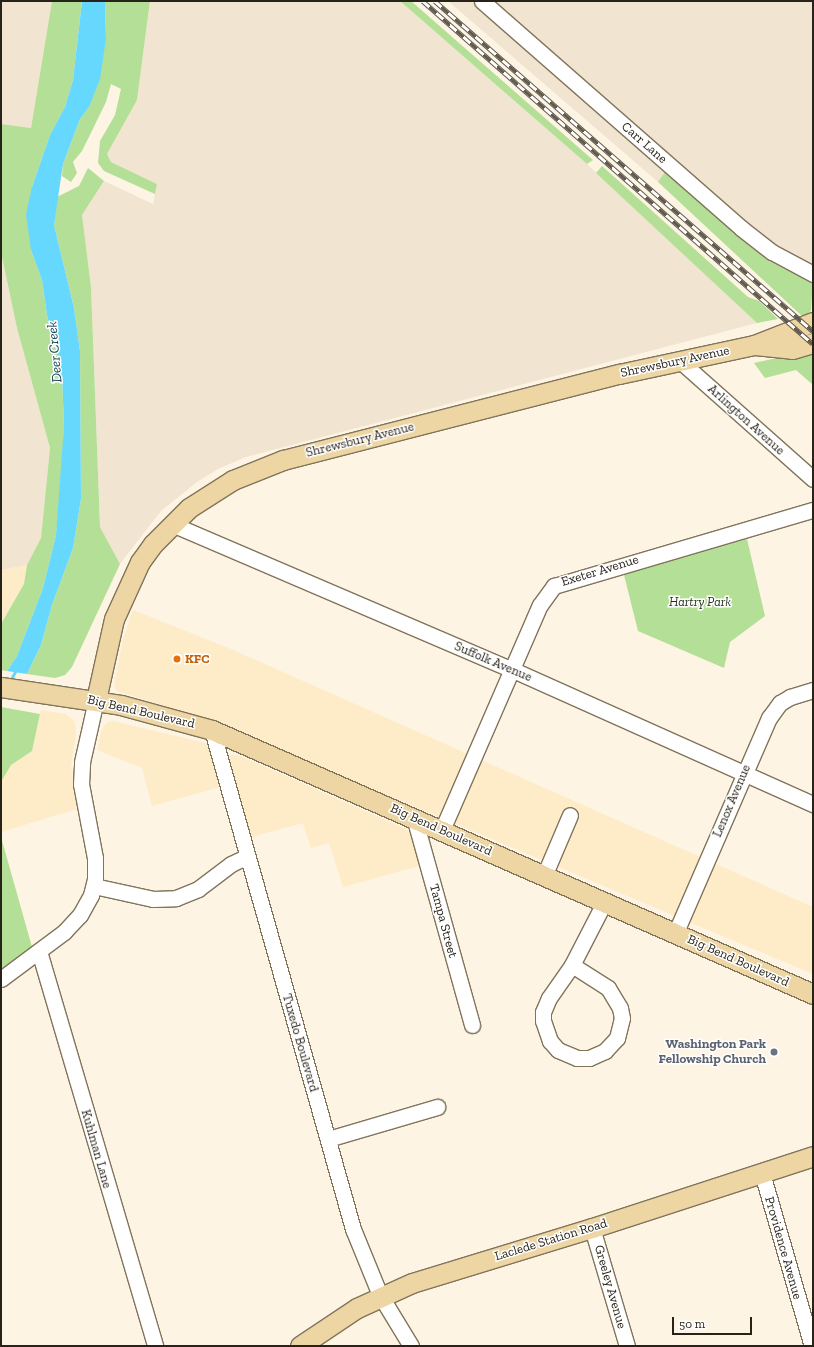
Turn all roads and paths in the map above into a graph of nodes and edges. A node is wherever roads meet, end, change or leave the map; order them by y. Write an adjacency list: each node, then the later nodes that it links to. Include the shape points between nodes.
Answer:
1 (482, 1): 2 (street, Carr Lane, via 741,228 772,252)
2 (813, 274)
3 (812, 321): 5 (main road, Shrewsbury Avenue)
4 (813, 343): 5 (main road, Shrewsbury Avenue, via 792,349)
5 (754, 345): 6 (main road, Shrewsbury Avenue)
6 (679, 360): 7 (street, Arlington Avenue); 9 (main road, Shrewsbury Avenue, via 270,464 211,492)
7 (813, 479)
8 (813, 510): 10 (street, Exeter Avenue, via 554,586 540,605)
9 (172, 524): 10 (street, Suffolk Avenue); 13 (main road, Shrewsbury Avenue, via 140,562 119,605)
10 (513, 670): 15 (street, Suffolk Avenue); 19 (street, Exeter Avenue)
11 (1, 687): 13 (main road, Big Bend Boulevard)
12 (813, 690): 15 (street, Lenox Avenue, via 780,703 769,718)
13 (96, 700): 14 (main road, Big Bend Boulevard, via 145,710); 22 (street, via 82,762 81,784 95,858)
14 (212, 730): 18 (main road, Big Bend Boulevard); 20 (street, Tuxedo Boulevard)
15 (744, 774): 16 (street, Suffolk Avenue); 24 (street, Lenox Avenue)
16 (813, 804)
17 (570, 815): 21 (street)
18 (414, 818): 19 (main road, Big Bend Boulevard); 29 (street, Tampa Street)
19 (442, 830): 21 (main road, Big Bend Boulevard)
20 (246, 857): 22 (street, via 230,864 198,889 176,898 153,899); 31 (street, Tuxedo Boulevard)
21 (544, 876): 23 (main road, Big Bend Boulevard)
22 (94, 886): 25 (street, via 80,915)
23 (604, 903): 24 (main road, Big Bend Boulevard); 26 (street)
24 (675, 934): 28 (main road, Big Bend Boulevard)
25 (39, 951): 27 (street); 36 (street, Kuhlman Lane)
26 (572, 965): 26 (street, via 549,998 543,1012 543,1021 550,1041 558,1050 577,1058 589,1058 605,1050 617,1038 622,1018 620,1008 608,988)
27 (1, 979)
28 (813, 994)
29 (472, 1025)
30 (437, 1107): 31 (street)
31 (328, 1139): 35 (street, Tuxedo Boulevard, via 354,1229)
32 (813, 1156): 33 (main road, Laclede Station Road)
33 (762, 1173): 34 (main road, Laclede Station Road); 40 (street, Providence Avenue)
34 (592, 1228): 35 (main road, Laclede Station Road, via 436,1274); 39 (street, Greeley Avenue)
35 (380, 1296): 37 (main road, Laclede Station Road, via 325,1328); 38 (street, Tuxedo Boulevard)
36 (155, 1346)
37 (300, 1346)
38 (411, 1346)
39 (627, 1346)
40 (812, 1346)

